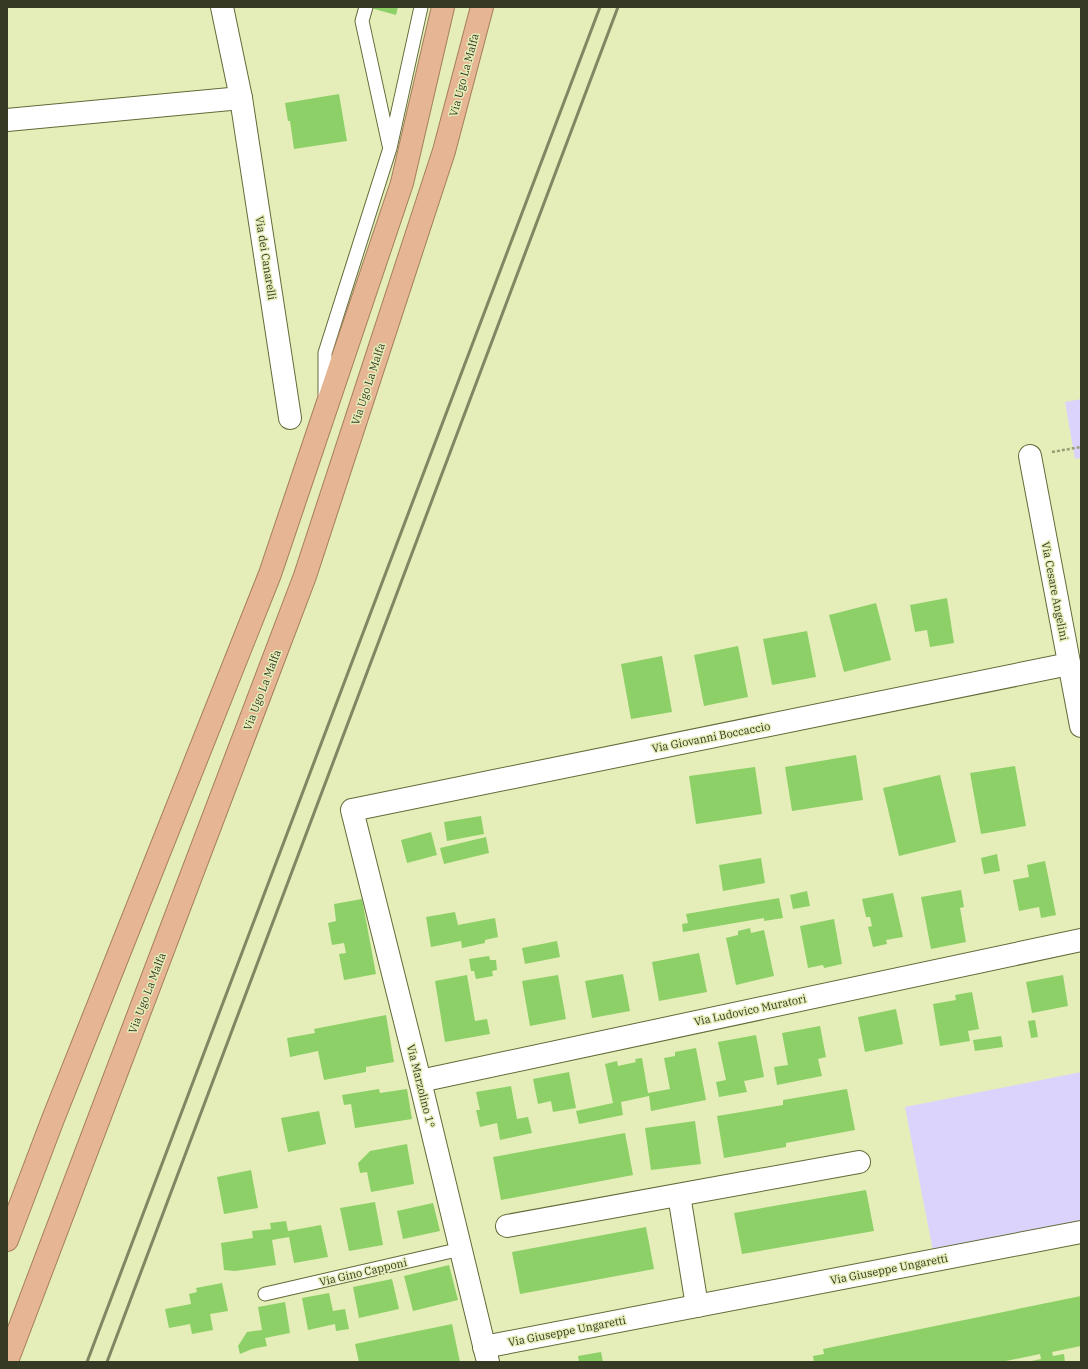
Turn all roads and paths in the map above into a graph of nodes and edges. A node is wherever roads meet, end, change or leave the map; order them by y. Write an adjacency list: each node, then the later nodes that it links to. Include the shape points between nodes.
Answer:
1 (222, 7): 6 (street, Via dei Canarelli)
2 (366, 7): 8 (lane, via 362,21)
3 (421, 7): 8 (lane)
4 (443, 7): 9 (highway, via 402,183)
5 (482, 7): 27 (highway, Via Ugo La Malfa, via 444,151 305,576)
6 (241, 98): 7 (street); 10 (street, Via dei Canarelli)
7 (7, 120)
8 (390, 148): 9 (lane, via 326,353)
9 (324, 413): 22 (highway, via 270,574)
10 (290, 418)
11 (1081, 447): 12 (path)
12 (1030, 456): 13 (street, Via Cesare Angelini)
13 (1069, 664): 14 (street, Via Cesare Angelini); 15 (street, Via Giovanni Boccaccio)
14 (1081, 726)
15 (352, 810): 17 (street, Via Marzolino 1°)
16 (1081, 940): 17 (street, Via Ludovico Muratori)
17 (420, 1081): 23 (street, Via Marzolino 1°)
18 (859, 1162): 19 (street)
19 (679, 1195): 20 (street); 25 (street)
20 (507, 1226)
21 (1081, 1232): 25 (street, Via Giuseppe Ungaretti)
22 (7, 1240)
23 (461, 1249): 24 (lane, Via Gino Capponi); 26 (street, Via Marzolino 1°)
24 (265, 1294)
25 (696, 1306): 26 (street, Via Giuseppe Ungaretti)
26 (486, 1354)
27 (7, 1361)

